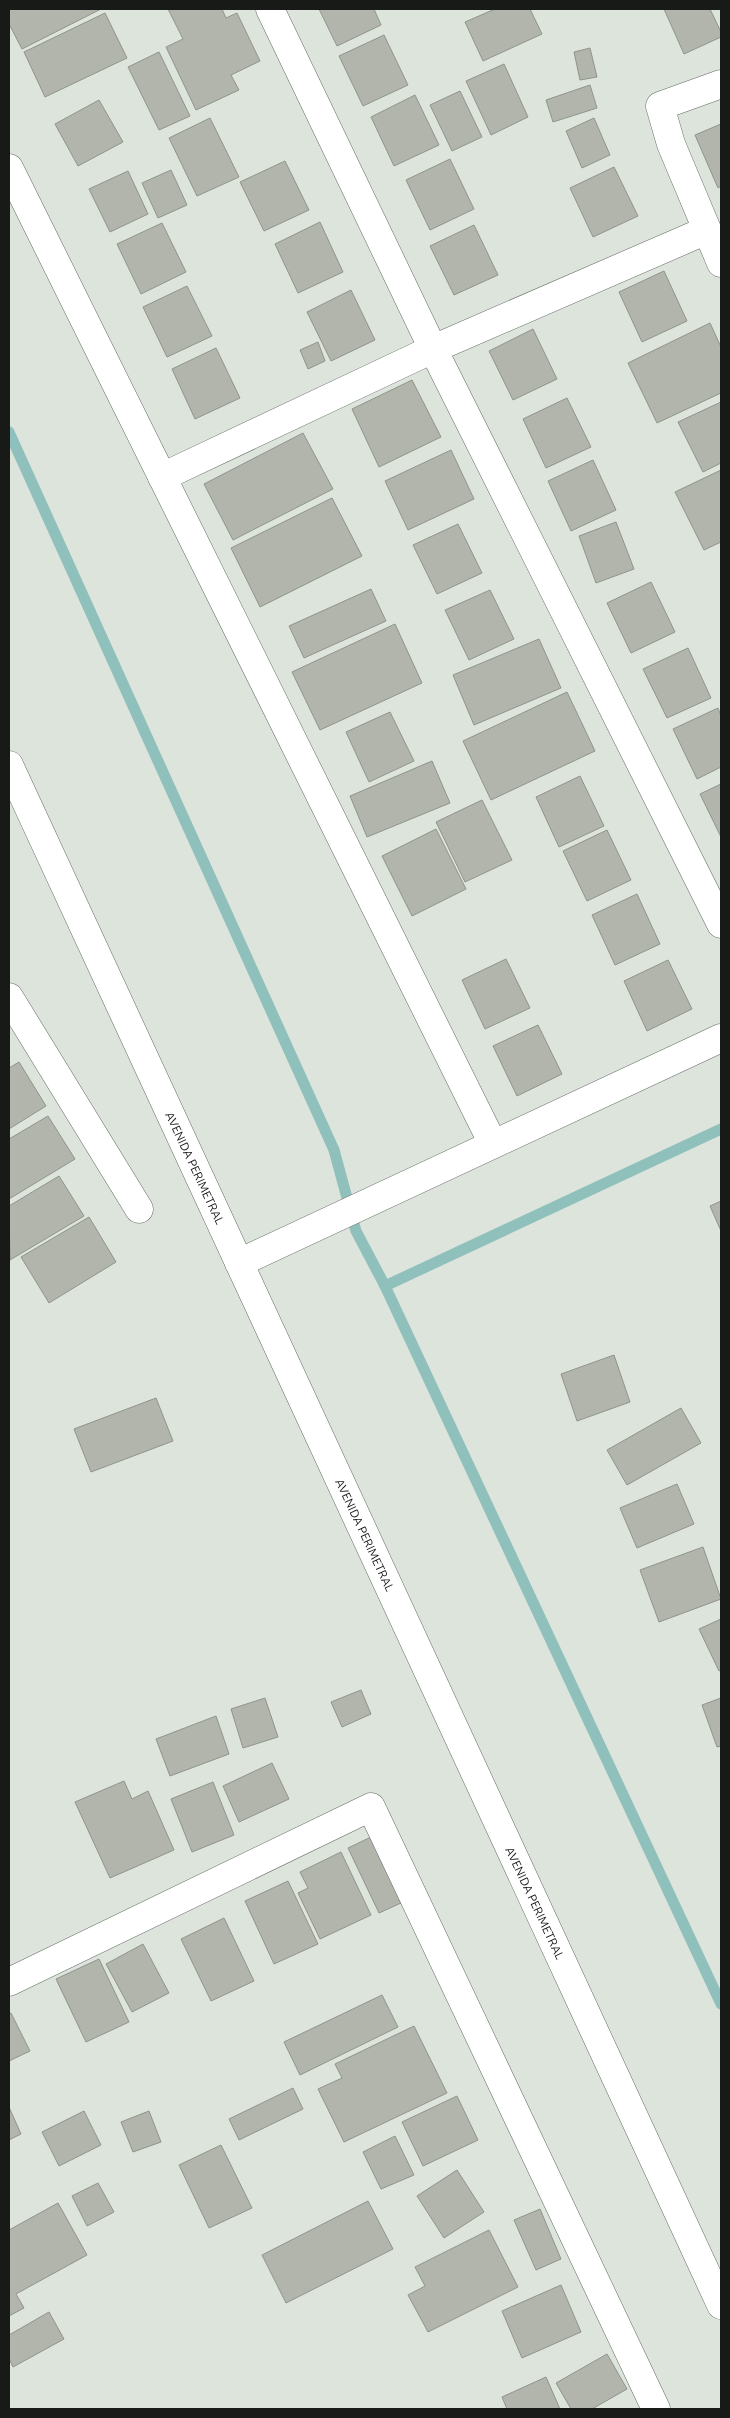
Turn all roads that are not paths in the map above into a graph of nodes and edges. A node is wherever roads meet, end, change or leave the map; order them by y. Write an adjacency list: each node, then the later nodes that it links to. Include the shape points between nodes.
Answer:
1 (270, 9): 6 (street)
2 (721, 84): 4 (street, via 660,106 670,144)
3 (9, 168): 7 (street)
4 (707, 230): 5 (street); 6 (street)
5 (721, 263)
6 (433, 349): 7 (street); 9 (street)
7 (162, 478): 12 (street)
8 (9, 765): 14 (street, AVENIDA PERIMETRAL)
9 (721, 924)
10 (9, 997): 13 (street)
11 (721, 1038): 12 (street)
12 (493, 1144): 14 (street)
13 (139, 1209)
14 (239, 1263): 16 (street, AVENIDA PERIMETRAL)
15 (9, 1982): 17 (street, via 371,1806)
16 (721, 2305)
17 (656, 2409)

